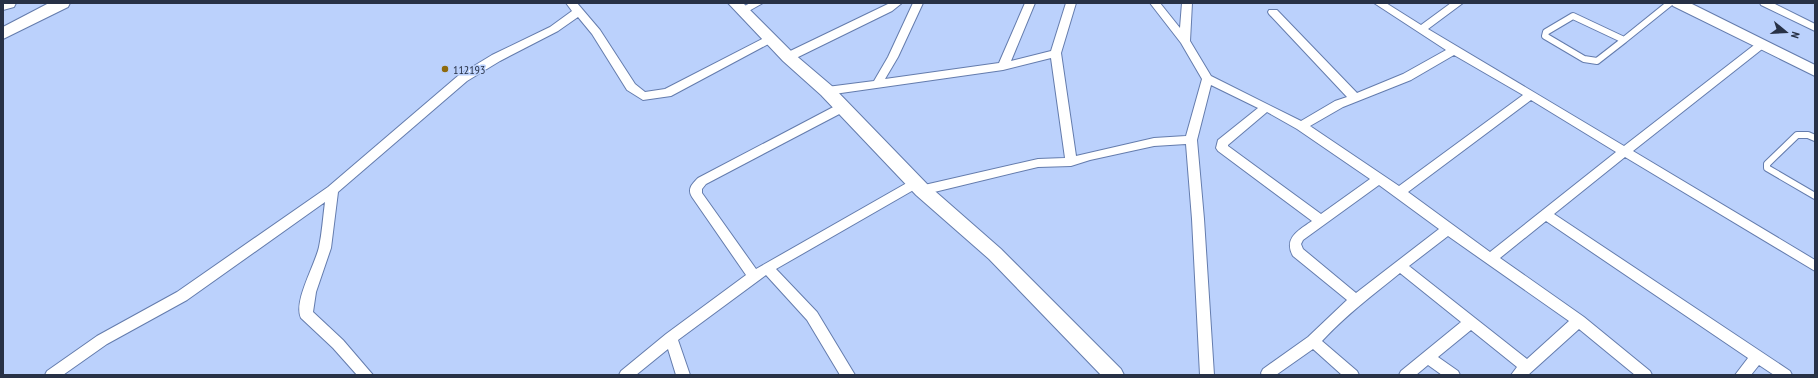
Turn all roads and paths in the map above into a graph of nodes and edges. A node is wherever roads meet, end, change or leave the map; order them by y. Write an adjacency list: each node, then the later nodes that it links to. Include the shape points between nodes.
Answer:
1 (8, 3): 14 (main road)
2 (62, 3): 20 (main road)
3 (898, 3): 27 (street)
4 (918, 3): 31 (street, via 893,57)
5 (1030, 3): 28 (street)
6 (1071, 3): 26 (street)
7 (1155, 3): 23 (street)
8 (1187, 3): 23 (street)
9 (1379, 3): 19 (street)
10 (1458, 3): 19 (street)
11 (1670, 3): 22 (lane)
12 (1678, 3): 24 (street)
13 (1765, 3): 18 (street)
14 (3, 5)
15 (573, 5): 21 (street, via 596,32 631,87 643,96 667,93); 44 (street, via 554,28 463,78)
16 (745, 5): 21 (street)
17 (1273, 12): 34 (street)
18 (1815, 28)
19 (1422, 29): 25 (street)
20 (3, 34)
21 (770, 39): 27 (street)
22 (1624, 40): 22 (lane, via 1597,61 1593,61 1584,59 1546,36 1546,32 1573,16)
23 (1185, 41): 30 (street)
24 (1762, 44): 29 (street); 40 (street)
25 (1454, 50): 33 (street); 34 (street, via 1407,78)
26 (1056, 53): 28 (street); 41 (street)
27 (788, 57): 32 (street)
28 (1003, 66): 31 (street)
29 (1815, 70)
30 (1206, 79): 36 (street); 39 (street)
31 (877, 84): 32 (street)
32 (827, 91): 35 (street)
33 (1532, 95): 40 (street); 45 (street)
34 (1355, 98): 37 (street, via 1339,104)
35 (842, 107): 43 (street); 54 (street, via 702,181 696,188 696,194)
36 (1266, 107): 37 (street); 48 (street, via 1222,143 1222,148)
37 (1301, 126): 42 (street)
38 (1815, 138): 46 (lane, via 1808,134 1797,135 1767,164 1767,168)
39 (1191, 140): 41 (street, via 1154,142); 70 (street)
40 (1624, 152): 47 (street); 52 (street)
41 (1071, 162): 43 (street, via 1038,163)
42 (1380, 178): 45 (street); 48 (street)
43 (919, 187): 53 (street); 69 (street, via 995,254)
44 (332, 190): 64 (street, via 182,296 102,340); 65 (street, via 325,248 309,292 306,314)
45 (1399, 192): 49 (street)
46 (1815, 196)
47 (1546, 215): 50 (street); 61 (street)
48 (1321, 221): 55 (street, via 1298,237 1295,244 1296,252)
49 (1448, 229): 50 (street); 51 (street)
50 (1490, 259): 56 (street)
51 (1400, 266): 55 (street); 57 (street)
52 (1815, 266)
53 (768, 269): 54 (street); 68 (street, via 812,316)
54 (754, 276): 58 (street)
55 (1356, 300): 59 (street)
56 (1579, 321): 62 (street); 74 (street)
57 (1470, 322): 60 (street); 62 (street)
58 (671, 338): 66 (street); 67 (street)
59 (1313, 341): 63 (street); 71 (street)
60 (1428, 357): 72 (street); 73 (street)
61 (1758, 357): 75 (street); 76 (street)
62 (1523, 371)
63 (1268, 373)
64 (52, 375)
65 (366, 375)
66 (626, 375)
67 (683, 375)
68 (848, 375)
69 (1114, 375)
70 (1207, 375)
71 (1352, 375)
72 (1406, 375)
73 (1453, 375)
74 (1645, 375)
75 (1742, 375)
76 (1785, 375)

